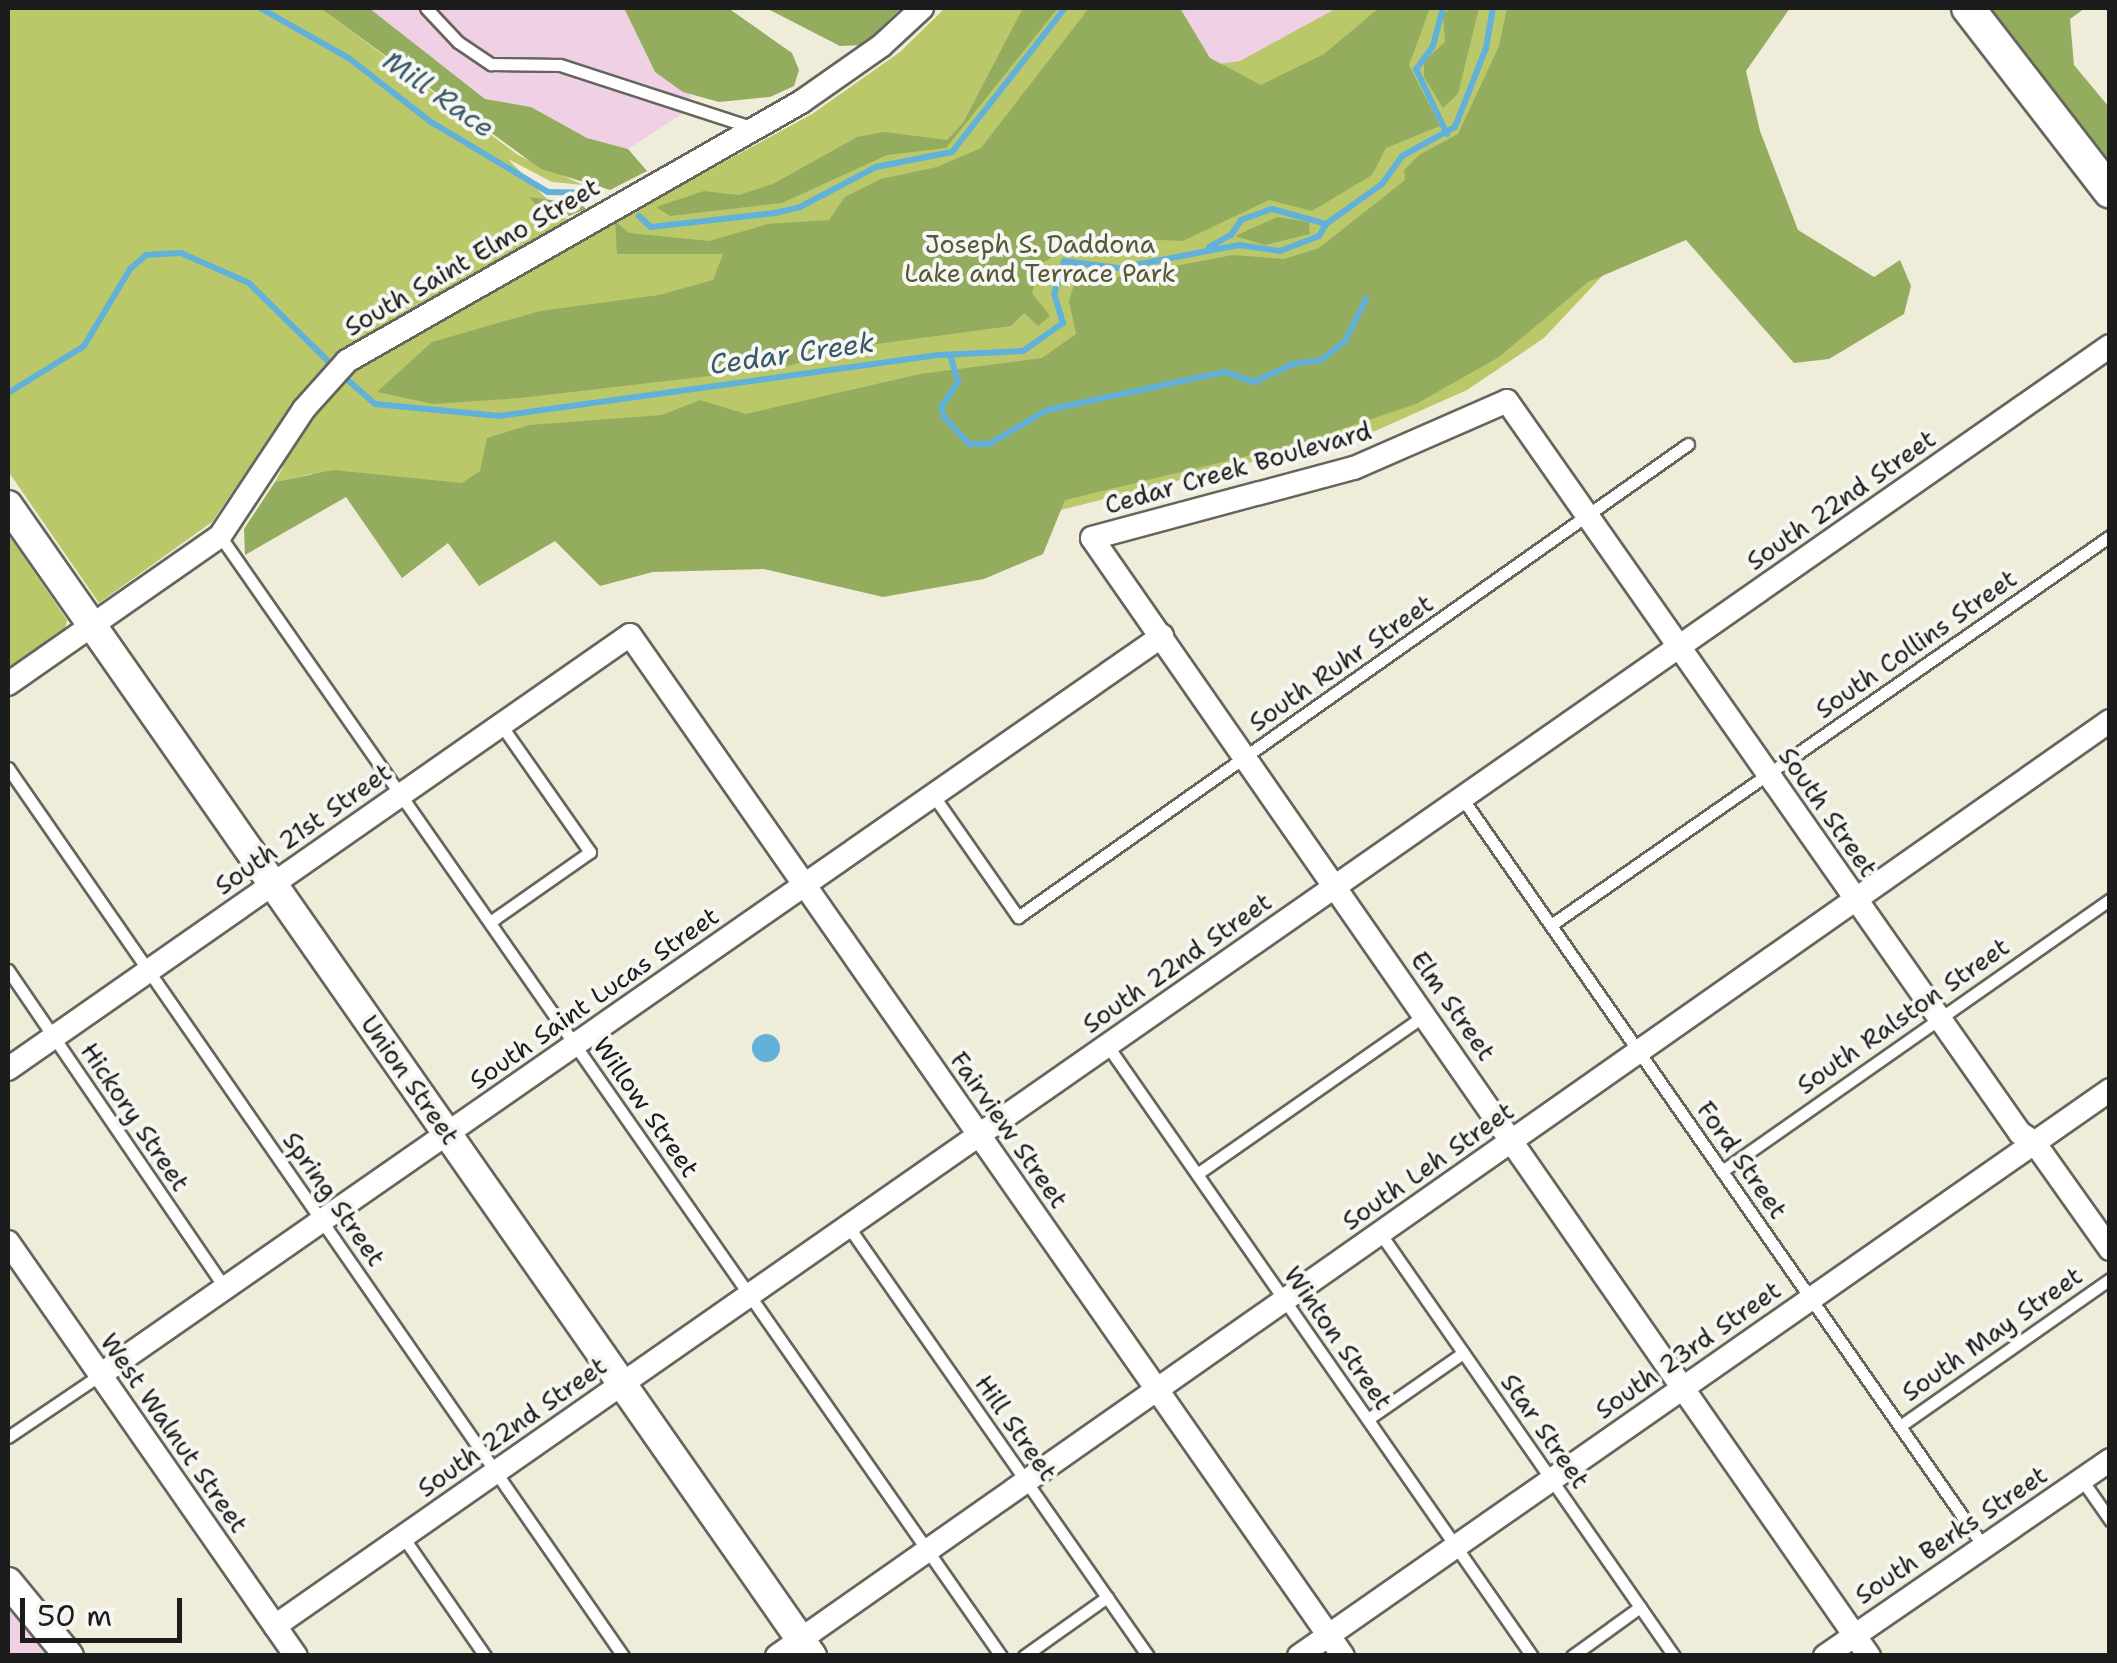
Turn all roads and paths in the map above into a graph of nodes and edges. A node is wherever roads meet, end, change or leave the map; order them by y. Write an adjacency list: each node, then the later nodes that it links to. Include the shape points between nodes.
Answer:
1 (426, 8): 4 (lane, via 491,64 560,65)
2 (922, 8): 4 (street, South Saint Elmo Street, via 846,72)
3 (1968, 8): 5 (main road)
4 (754, 128): 11 (street, South Saint Elmo Street, via 370,346 332,374)
5 (2110, 192)
6 (2110, 346): 17 (street, South 22nd Street)
7 (1507, 401): 10 (street, South Street); 13 (street, Cedar Creek Boulevard, via 1354,468)
8 (1688, 444): 10 (lane, South Ruhr Street)
9 (8, 505): 14 (street, Union Street)
10 (1589, 518): 17 (street, South Street); 21 (lane, South Ruhr Street)
11 (220, 536): 14 (street, South Saint Elmo Street); 24 (lane, Willow Street)
12 (2110, 536): 23 (lane, South Collins Street)
13 (1092, 538): 16 (street, Elm Street)
14 (92, 624): 18 (street, South Saint Elmo Street); 27 (street, Union Street)
15 (630, 635): 20 (street, South 21st Street); 28 (street, Fairview Street)
16 (1162, 636): 21 (street, Elm Street); 25 (street, South Saint Lucas Street)
17 (1678, 646): 23 (street, South Street); 26 (street, South 22nd Street)
18 (8, 684)
19 (2110, 721): 30 (street, South Leh Street)
20 (501, 724): 24 (street, South 21st Street); 32 (lane, via 590,852)
21 (1246, 758): 25 (lane, South Ruhr Street, via 1018,916); 29 (street, Elm Street)
22 (8, 768): 35 (lane, Spring Street)
23 (1768, 774): 30 (street, South Street); 33 (lane, South Collins Street)
24 (400, 794): 27 (street, South 21st Street); 32 (lane, Willow Street)
25 (934, 796): 28 (street, South Saint Lucas Street)
26 (1462, 798): 29 (street, South 22nd Street); 33 (lane, Ford Street)
27 (272, 883): 35 (street, South 21st Street); 44 (street, Union Street)
28 (805, 885): 39 (street, South Saint Lucas Street); 45 (street, Fairview Street)
29 (1336, 886): 36 (street, Elm Street); 40 (street, South 22nd Street)
30 (1856, 899): 37 (street, South Street); 41 (street, South Leh Street)
31 (2110, 899): 37 (lane, South Ralston Street)
32 (490, 922): 39 (lane, Willow Street)
33 (1551, 925): 41 (lane, Ford Street)
34 (8, 970): 38 (lane, Hickory Street)
35 (148, 970): 38 (street, South 21st Street); 50 (lane, Spring Street)
36 (1425, 1015): 46 (street, Elm Street); 49 (lane)
37 (1939, 1018): 47 (street, South Street, via 2020,1132); 48 (lane, South Ralston Street)
38 (53, 1036): 42 (street, South 21st Street); 56 (lane, Hickory Street)
39 (576, 1045): 44 (street, South Saint Lucas Street); 57 (lane, Willow Street)
40 (1107, 1046): 45 (street, South 22nd Street); 49 (lane, Winton Street)
41 (1638, 1051): 46 (street, South Leh Street); 48 (lane, Ford Street)
42 (8, 1069)
43 (2110, 1090): 47 (street, South 23rd Street)
44 (448, 1134): 50 (street, South Saint Lucas Street); 62 (street, Union Street)
45 (979, 1134): 51 (street, South 22nd Street); 64 (street, Fairview Street)
46 (1512, 1140): 52 (street, South Leh Street); 63 (street, Elm Street)
47 (2034, 1142): 54 (street, South Street); 58 (street, South 23rd Street)
48 (1722, 1171): 58 (lane, Ford Street)
49 (1197, 1174): 59 (lane, Winton Street)
50 (322, 1221): 56 (street, South Saint Lucas Street); 69 (lane, Spring Street)
51 (848, 1226): 57 (street, South 22nd Street); 72 (lane, Hill Street)
52 (1380, 1233): 59 (street, South Leh Street); 60 (lane, Star Street)
53 (8, 1242): 61 (street, West Walnut Street)
54 (2110, 1249)
55 (2110, 1279): 66 (lane, South May Street)
56 (225, 1288): 61 (street, South Saint Lucas Street)
57 (750, 1294): 62 (street, South 22nd Street); 77 (lane, Willow Street)
58 (1811, 1298): 63 (street, South 23rd Street); 66 (lane, Ford Street)
59 (1284, 1300): 64 (street, South Leh Street); 65 (lane, Winton Street)
60 (1463, 1352): 65 (lane); 70 (lane, Star Street)
61 (100, 1375): 67 (lane, South Saint Lucas Street); 81 (street, West Walnut Street)
62 (622, 1384): 69 (street, South 22nd Street); 84 (street, Union Street)
63 (1684, 1387): 70 (street, South 23rd Street); 82 (street, Elm Street)
64 (1157, 1389): 72 (street, South Leh Street); 83 (street, Fairview Street)
65 (1368, 1420): 75 (lane, Winton Street)
66 (1900, 1426): 76 (lane, Ford Street)
67 (8, 1437)
68 (2110, 1460): 71 (street, South Berks Street)
69 (496, 1472): 74 (street, South 22nd Street); 88 (lane, Spring Street)
70 (1551, 1479): 75 (street, South 23rd Street); 80 (lane, Star Street)
71 (2082, 1480): 73 (lane); 76 (street, South Berks Street)
72 (1026, 1481): 77 (street, South Leh Street); 79 (lane, Hill Street)
73 (2110, 1520)
74 (403, 1538): 81 (street, South 22nd Street); 87 (lane)
75 (1456, 1546): 83 (street, South 23rd Street); 94 (lane, Winton Street)
76 (1984, 1548): 82 (street, South Berks Street)
77 (928, 1550): 84 (street, South Leh Street); 89 (lane, Willow Street)
78 (8, 1582): 85 (street)
79 (1107, 1597): 90 (lane); 91 (lane, Hill Street)
80 (1640, 1607): 95 (lane); 96 (lane, Star Street)
81 (275, 1626): 86 (street, West Walnut Street)
82 (1854, 1634): 97 (street, South Berks Street); 98 (street, Elm Street)
83 (1328, 1635): 92 (street, South 23rd Street); 93 (street, Fairview Street)
84 (796, 1650)
85 (69, 1656)
86 (296, 1656)
87 (485, 1656)
88 (623, 1656)
89 (1002, 1656)
90 (1024, 1656)
91 (1148, 1656)
92 (1299, 1656)
93 (1343, 1656)
94 (1532, 1656)
95 (1572, 1656)
96 (1674, 1656)
97 (1824, 1656)
98 (1870, 1656)

